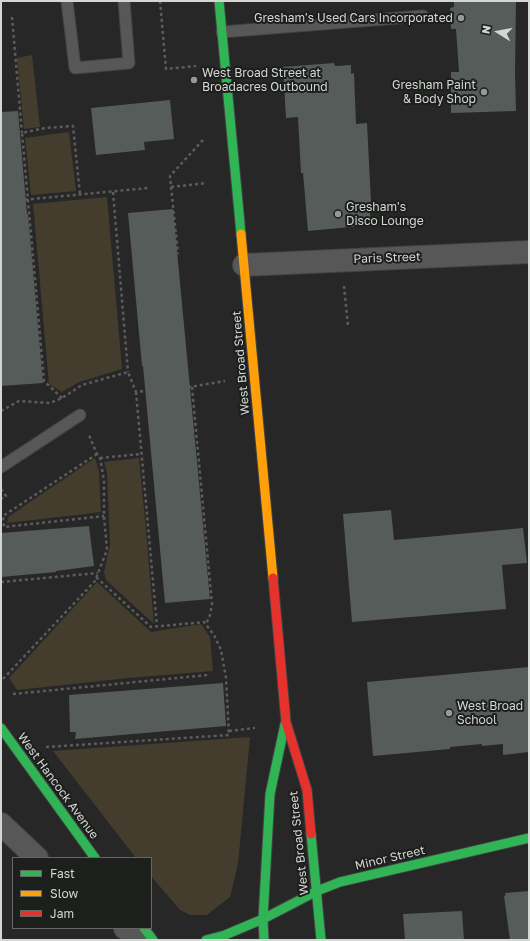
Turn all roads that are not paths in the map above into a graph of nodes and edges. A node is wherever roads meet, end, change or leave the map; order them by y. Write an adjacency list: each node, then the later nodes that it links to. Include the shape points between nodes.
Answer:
1 (68, 1): 2 (lane, via 75,68 129,63)
2 (124, 1)
3 (220, 1): 5 (main road, West Broad Street)
4 (423, 16): 5 (lane)
5 (222, 32): 7 (main road, West Broad Street)
6 (529, 252): 7 (street, Paris Street)
7 (244, 265): 10 (main road, West Broad Street)
8 (80, 415): 9 (lane)
9 (1, 468)
10 (286, 722): 16 (main road, West Broad Street, via 307,790); 17 (main road, West Broad Street, via 270,794)
11 (1, 728): 15 (main road, West Hancock Avenue)
12 (1, 824): 14 (street)
13 (529, 838): 16 (main road, Minor Street, via 353,879)
14 (36, 857)
15 (94, 857)
16 (317, 891): 17 (main road, Minor Street); 24 (main road, West Broad Street)
17 (263, 919): 22 (main road, Minor Street); 23 (main road, West Broad Street)
18 (128, 929): 20 (street)
19 (145, 929): 21 (main road)
20 (145, 940)
21 (153, 940)
22 (206, 940)
23 (264, 940)
24 (321, 940)

